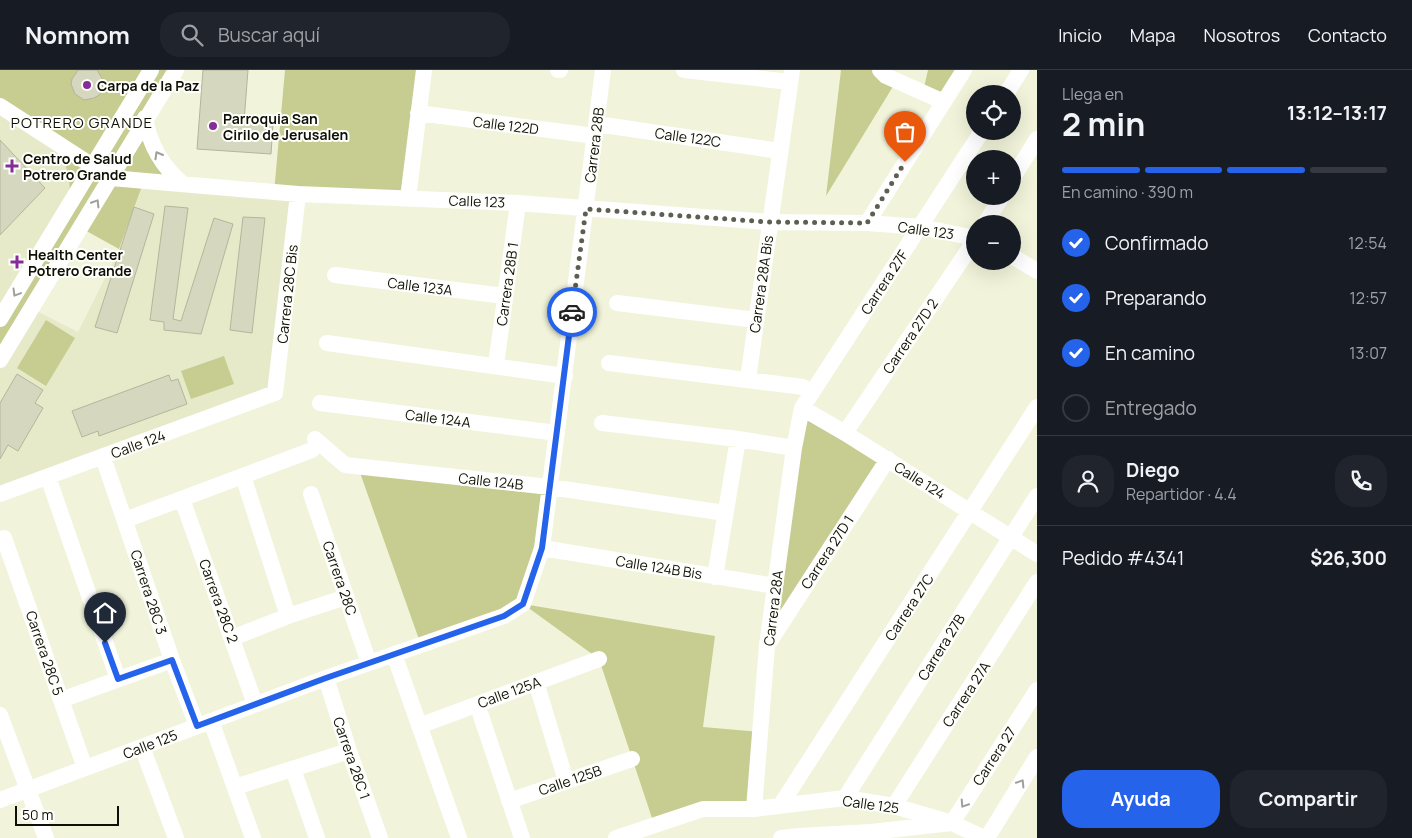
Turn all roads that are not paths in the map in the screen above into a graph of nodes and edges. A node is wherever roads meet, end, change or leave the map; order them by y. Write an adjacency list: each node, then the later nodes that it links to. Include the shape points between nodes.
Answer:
1 (152, 70): 20 (street)
2 (176, 70): 14 (street)
3 (424, 70): 13 (street)
4 (603, 70): 15 (street, Carrera 28B)
5 (684, 70): 9 (street)
6 (964, 70): 11 (street)
7 (1022, 70): 10 (street)
8 (883, 73): 11 (street)
9 (791, 76): 18 (street, Carrera 28A Bis)
10 (1012, 85)
11 (944, 102): 28 (street)
12 (0, 106): 20 (street, Calle 123)
13 (418, 113): 15 (street, Calle 122D); 24 (street)
14 (145, 118): 21 (street); 22 (street, one-way to 14, via 157,155)
15 (596, 130): 18 (street, Calle 122C); 26 (street, Carrera 28B)
16 (1037, 139): 19 (street)
17 (976, 140): 29 (street, Carrera 27F)
18 (780, 150): 27 (street, Carrera 28A Bis)
19 (1021, 165)
20 (93, 167): 21 (street, Calle 123); 37 (street, one-way to 37)
21 (111, 178): 22 (street, Calle 123); 40 (street, one-way to 21)
22 (183, 184): 23 (street, Calle 123)
23 (298, 194): 24 (street, Calle 123); 46 (street, Carrera 28C Bis)
24 (408, 198): 25 (street, Calle 123)
25 (518, 203): 26 (street, Calle 123); 35 (street, Carrera 28B 1)
26 (586, 209): 27 (street, Calle 123); 43 (street, Carrera 28B)
27 (769, 222): 28 (street, Calle 123); 38 (street, Carrera 28A Bis)
28 (867, 223): 29 (street, Calle 123)
29 (921, 227): 30 (street, Calle 123); 49 (street, Carrera 27F)
30 (966, 237)
31 (966, 252): 52 (street, Carrera 27D 2)
32 (1021, 261): 33 (street)
33 (1037, 271)
34 (334, 275): 35 (street, Calle 123A)
35 (505, 296): 42 (street, Carrera 28B 1)
36 (617, 303): 38 (street)
37 (0, 319)
38 (756, 320): 44 (street, Carrera 28A Bis)
39 (327, 343): 42 (street)
40 (0, 360)
41 (609, 363): 44 (street)
42 (496, 366): 43 (street)
43 (564, 376): 51 (street, Carrera 28B)
44 (748, 379): 45 (street)
45 (803, 387)
46 (275, 394): 55 (street, Calle 124)
47 (320, 403): 51 (street, Calle 124A)
48 (1037, 407): 64 (street, Carrera 27C)
49 (802, 408): 52 (street, Calle 124); 54 (street, Carrera 28A)
50 (602, 423): 53 (street)
51 (557, 433): 59 (street, Carrera 28B)
52 (845, 433): 56 (street, Calle 124)
53 (738, 439): 54 (street); 65 (street)
54 (794, 448): 73 (street, Carrera 28A)
55 (103, 457): 58 (street, Calle 124); 66 (street, Carrera 28C 3)
56 (888, 459): 64 (street, Calle 124); 78 (street, Carrera 27D 1)
57 (243, 476): 59 (street, Calle 124B, via 314,445 345,466); 63 (street); 76 (street)
58 (48, 477): 60 (street, Calle 124); 84 (street)
59 (550, 488): 65 (street, Calle 124B); 69 (street, Carrera 28B)
60 (0, 494)
61 (310, 494): 74 (street, Carrera 28C)
62 (1037, 496): 67 (street, Carrera 27B)
63 (182, 499): 66 (street); 77 (street, Carrera 28C 2)
64 (970, 511): 67 (street, Calle 124); 105 (street, Carrera 27C)
65 (725, 513): 71 (street)
66 (125, 520): 81 (street, Carrera 28C 3)
67 (1011, 537): 70 (street, Calle 124); 102 (street, Carrera 27B)
68 (4, 538): 87 (street, Carrera 28C 5)
69 (542, 548): 71 (street, Calle 124B Bis); 75 (street, Carrera 28B)
70 (1037, 554)
71 (715, 577): 73 (street, Calle 124B Bis)
72 (1037, 582): 106 (street, Carrera 27A)
73 (775, 586): 78 (street, Carrera 28A)
74 (346, 597): 76 (street); 82 (street, Carrera 28C)
75 (523, 604): 79 (street, Calle 125, via 504,616)
76 (288, 616): 77 (street)
77 (232, 638): 88 (street, Carrera 28C 2)
78 (767, 645): 107 (street, Carrera 28A)
79 (394, 654): 82 (street, Calle 125); 92 (street)
80 (599, 659): 85 (street, Calle 125A)
81 (172, 660): 84 (street); 91 (street, Carrera 28C 3)
82 (369, 663): 83 (street, Calle 125)
83 (326, 678): 88 (street, Calle 125); 94 (street, Carrera 28C 1)
84 (118, 679): 87 (street)
85 (536, 682): 89 (street, Calle 125A); 99 (street)
86 (1037, 690): 108 (street, Carrera 27, one-way to 108)
87 (61, 700): 97 (street, Carrera 28C 5)
88 (256, 704): 91 (street, Calle 125)
89 (477, 704): 92 (street, Calle 125A); 104 (street)
90 (0, 715): 101 (street)
91 (204, 723): 93 (street, Calle 125); 100 (street, Carrera 28C 3)
92 (419, 726): 115 (street)
93 (142, 746): 97 (street, Calle 125); 111 (street)
94 (349, 751): 98 (street); 114 (street, Carrera 28C 1)
95 (1037, 757): 119 (street, one-way to 95)
96 (632, 759): 99 (street, Calle 125B)
97 (85, 768): 101 (street, Calle 125)
98 (293, 769): 100 (street); 113 (street)
99 (566, 781): 104 (street, Calle 125B)
100 (235, 787): 112 (street, Carrera 28C 3)
101 (28, 790): 103 (street, Calle 125); 110 (street)
102 (845, 798): 105 (street, Calle 125); 106 (street, Calle 125)
103 (0, 800)
104 (509, 801): 116 (street)
105 (780, 806): 107 (street, Calle 125)
106 (894, 806): 108 (street, Calle 125)
107 (754, 809): 117 (street, Calle 125, via 704,809)
108 (952, 823): 109 (street); 119 (street, Calle 125)
109 (803, 837): 118 (street)
110 (46, 838)
111 (176, 838)
112 (253, 838)
113 (317, 838)
114 (380, 838)
115 (458, 838)
116 (522, 838)
117 (616, 838)
118 (781, 838)
119 (985, 838)

